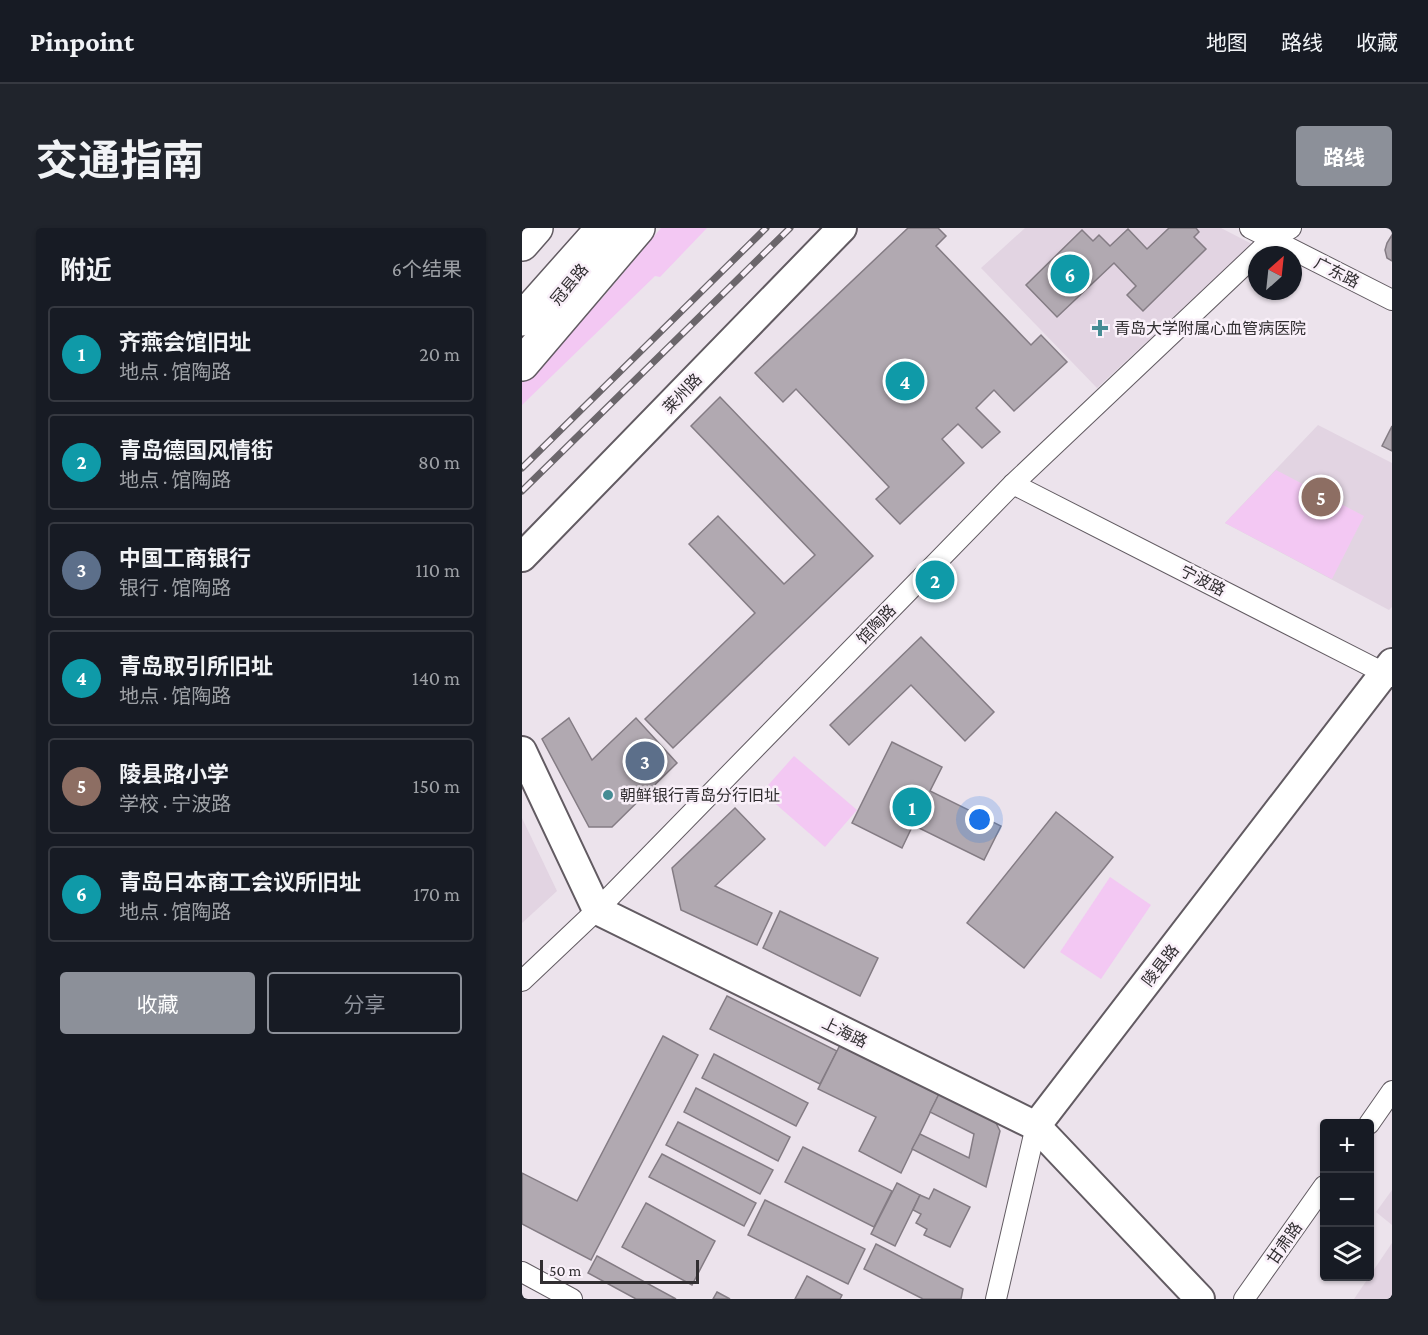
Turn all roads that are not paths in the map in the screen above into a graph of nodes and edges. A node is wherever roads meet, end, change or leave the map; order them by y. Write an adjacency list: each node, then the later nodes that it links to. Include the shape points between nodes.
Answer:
1 (536, 228): 9 (highway)
2 (603, 228): 11 (highway)
3 (614, 228): 12 (street, 冠县路)
4 (638, 228): 13 (highway)
5 (842, 228): 15 (street, 莱州路)
6 (1250, 228): 8 (street, 广东路)
7 (1291, 228): 8 (street, 馆陶路)
8 (1272, 239): 10 (street, 广东路); 14 (street, 馆陶路)
9 (522, 244)
10 (1392, 300)
11 (522, 319)
12 (522, 338)
13 (522, 364)
14 (1013, 484): 16 (street, 宁波路); 18 (street, 馆陶路)
15 (522, 557)
16 (1390, 671): 22 (street, 陵县路)
17 (522, 751): 18 (street)
18 (597, 910): 19 (street, 馆陶路); 22 (street, 上海路)
19 (522, 981)
20 (1392, 1091): 21 (street)
21 (1372, 1119)
22 (1036, 1126): 26 (street, 陵县路); 27 (street, 上海路)
23 (1320, 1192): 28 (street, 甘肃路)
24 (522, 1272): 25 (street)
25 (572, 1299)
26 (996, 1299)
27 (1200, 1299)
28 (1244, 1299)

